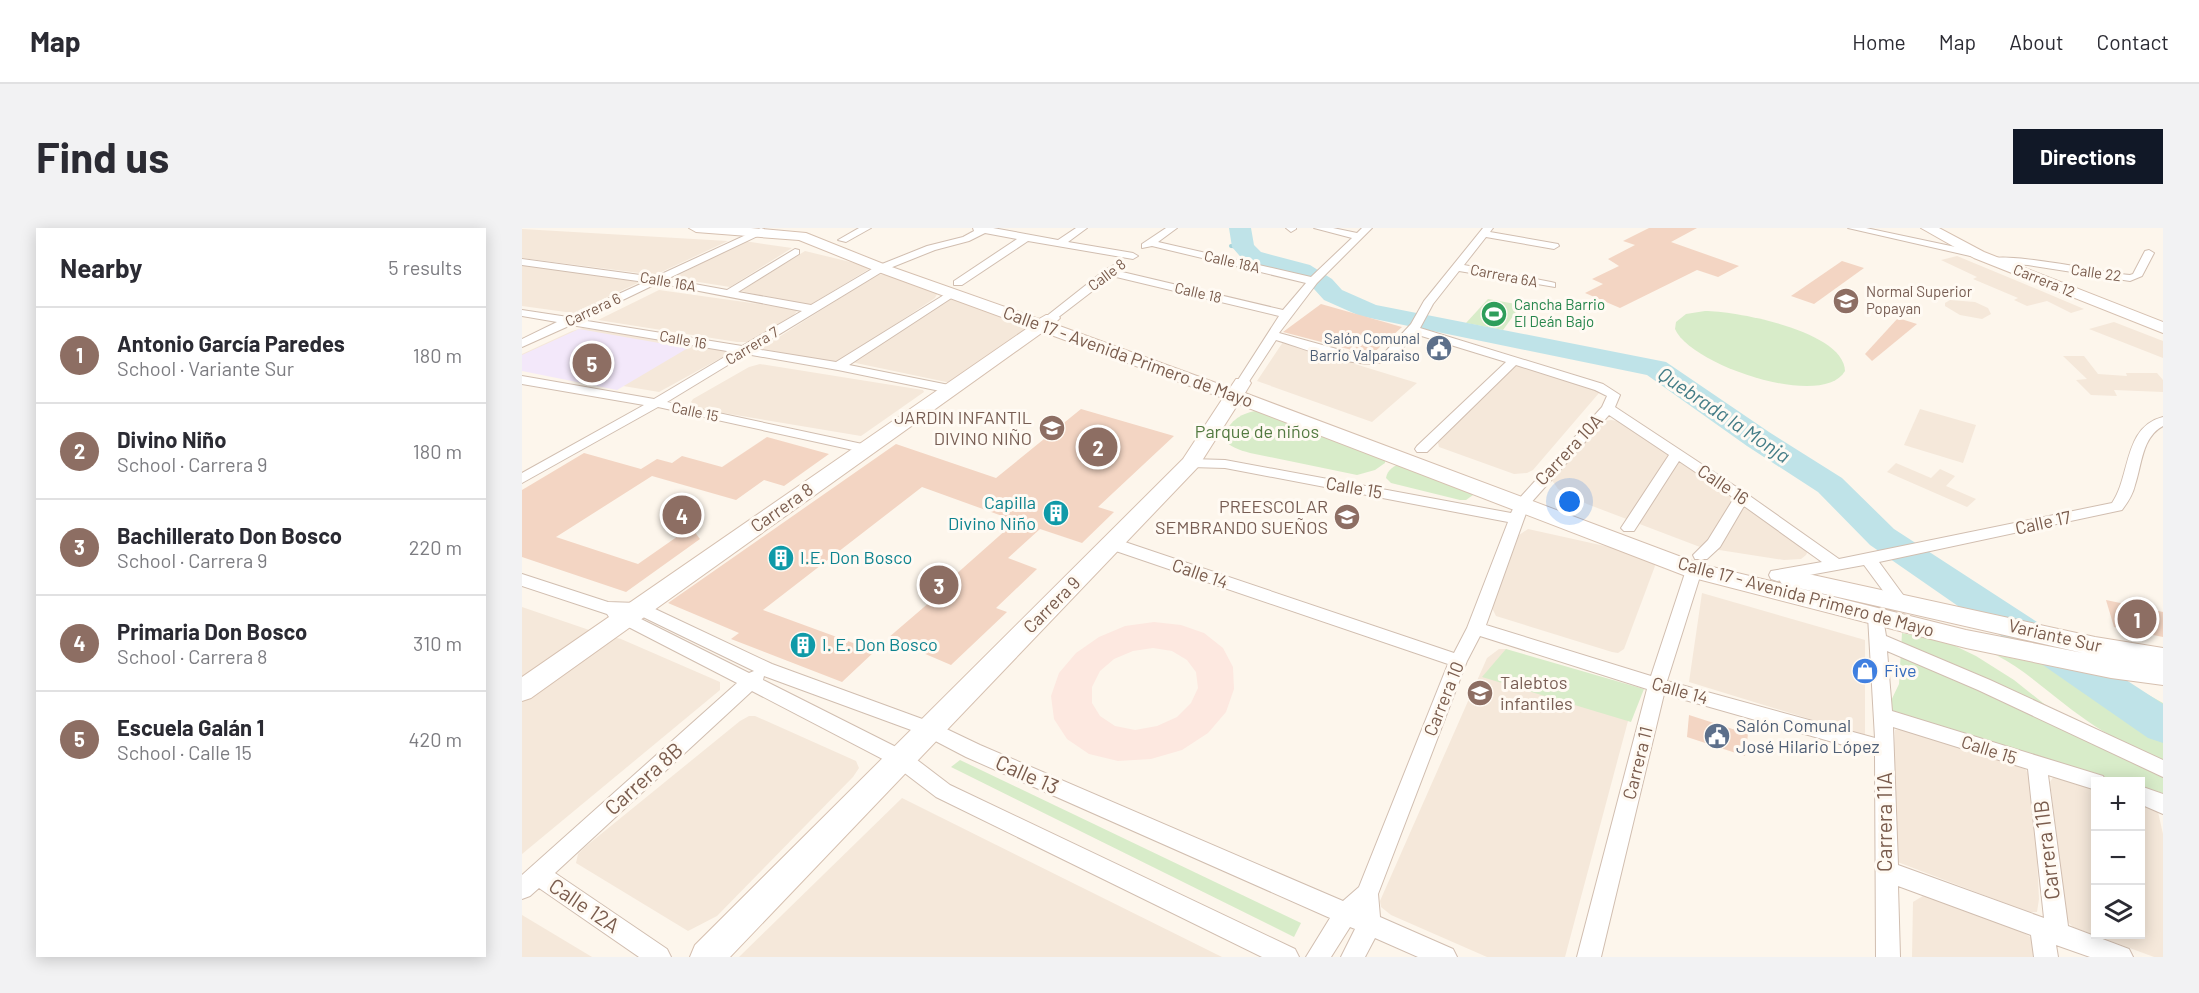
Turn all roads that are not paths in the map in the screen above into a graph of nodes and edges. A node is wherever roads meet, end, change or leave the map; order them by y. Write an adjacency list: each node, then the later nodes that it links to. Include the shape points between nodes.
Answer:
1 (696, 228): 12 (main road, Calle 17 - Avenida Primero de Mayo)
2 (792, 228): 16 (main road, Calle 17 - Avenida Primero de Mayo)
3 (866, 228): 16 (street)
4 (970, 228): 11 (street)
5 (1082, 228): 17 (street)
6 (1172, 228): 18 (street, Calle 8)
7 (1319, 228): 14 (street)
8 (1366, 228): 14 (street, Carrera 9)
9 (1853, 228): 23 (street, Calle 22)
10 (1928, 228): 23 (main road, Carrera 12)
11 (986, 229): 15 (street); 25 (street, Carrera 7)
12 (761, 231): 25 (main road, Calle 17 - Avenida Primero de Mayo, via 801,236); 28 (street, Carrera 6)
13 (1486, 231): 19 (street); 26 (street)
14 (1358, 236): 29 (street, Carrera 9)
15 (1025, 238): 17 (street); 31 (street)
16 (843, 240): 25 (main road, Calle 17 - Avenida Primero de Mayo)
17 (1060, 243): 22 (street)
18 (1150, 243): 22 (street, Calle 8); 29 (street, Calle 18A)
19 (1554, 246)
20 (795, 252): 32 (street)
21 (2149, 253): 23 (street, Calle 22, via 2137,276 2130,278 2032,261)
22 (1133, 256): 27 (street, Calle 8)
23 (1986, 258): 39 (main road, Carrera 12)
24 (522, 262): 28 (street, Calle 16A)
25 (890, 264): 31 (main road, Calle 17 - Avenida Primero de Mayo); 33 (street, Carrera 7)
26 (1456, 267): 30 (street, Carrera 6A); 38 (street)
27 (1109, 272): 35 (street, Calle 18); 37 (street, Calle 8)
28 (657, 280): 32 (street, Calle 16A); 36 (street, Carrera 6)
29 (1313, 281): 35 (street, Carrera 9)
30 (1551, 285)
31 (955, 288): 37 (main road, Calle 17 - Avenida Primero de Mayo); 44 (street)
32 (729, 293): 33 (street, Calle 16A)
33 (812, 309): 42 (street, Carrera 7)
34 (522, 313): 36 (street, Calle 16)
35 (1286, 314): 40 (street, Carrera 9)
36 (569, 321): 41 (street, Carrera 6); 42 (street, Calle 16)
37 (1048, 321): 46 (main road, Carrera 8); 47 (main road, Calle 17 - Avenida Primero de Mayo)
38 (1417, 323): 40 (street, via 1385,358 1374,361); 43 (street, Calle 16)
39 (2163, 328)
40 (1272, 335): 47 (street, Carrera 9)
41 (522, 343)
42 (744, 350): 44 (street, Calle 16); 49 (street, Carrera 7)
43 (1515, 360): 48 (street, Calle 16, via 1599,387); 52 (street)
44 (838, 366): 46 (street, Calle 16)
45 (522, 380): 49 (street, Calle 15)
46 (950, 389): 51 (main road, Carrera 8)
47 (1238, 389): 52 (main road, Calle 17 - Avenida Primero de Mayo); 54 (main road, Carrera 9); 59 (main road, Calle 17 - Avenida Primero de Mayo)
48 (1611, 401): 53 (street, Calle 16); 59 (street, Carrera 10A)
49 (656, 403): 51 (street, Calle 15); 56 (street, Carrera 7)
50 (2163, 421): 62 (street, Calle 17, via 2141,438 2125,499 2118,507)
51 (867, 449): 68 (main road, Carrera 8)
52 (1422, 449): 59 (main road, Calle 17 - Avenida Primero de Mayo)
53 (1677, 453): 58 (street, Calle 16); 60 (street)
54 (1191, 463): 59 (street, Calle 15, via 1225,464); 61 (main road, Carrera 9)
55 (522, 465): 56 (street)
56 (540, 469): 57 (street, Carrera 7)
57 (522, 479)
58 (1742, 497): 63 (street); 64 (street, Calle 16)
59 (1523, 505): 60 (main road, Calle 17 - Avenida Primero de Mayo); 63 (main road, Calle 17 - Avenida Primero de Mayo); 71 (street, Carrera 10)
60 (1629, 528): 63 (main road, Calle 17 - Avenida Primero de Mayo)
61 (1113, 544): 75 (street, Calle 14); 82 (main road, Carrera 9)
62 (1876, 557): 64 (street, Calle 17); 67 (street)
63 (1697, 563): 65 (main road, Calle 17 - Avenida Primero de Mayo); 70 (main road, Calle 17 - Avenida Primero de Mayo); 79 (street, Carrera 11)
64 (1837, 564): 65 (street, Calle 17)
65 (1777, 575): 67 (main road, Calle 17 - Avenida Primero de Mayo)
66 (522, 580): 68 (street, Calle 13)
67 (1901, 603): 69 (main road, Calle 17 - Avenida Primero de Mayo)
68 (622, 612): 76 (street, Calle 13); 78 (street, Calle 13); 80 (main road, Carrera 8)
69 (1947, 612): 74 (main road, Variante Sur)
70 (1876, 616): 72 (main road, Calle 17 - Avenida Primero de Mayo); 73 (street, Carrera 11A)
71 (1476, 628): 75 (street, Carrera 10); 79 (street, Calle 14)
72 (1966, 639): 77 (main road, Variante Sur)
73 (1879, 640): 81 (street, Carrera 11A); 86 (street)
74 (2163, 658)
75 (1458, 661): 92 (street, Carrera 10)
76 (766, 669): 78 (street, Carrera 8B); 82 (street, Calle 13)
77 (2163, 675)
78 (749, 683): 84 (street, Calle 13); 91 (street, Carrera 8B)
79 (1657, 685): 83 (street, Calle 14); 102 (street, Carrera 11)
80 (522, 692)
81 (1883, 716): 83 (street, Carrera 11A); 85 (street, Calle 15)
82 (929, 729): 84 (main road, Carrera 9); 93 (street, Calle 13)
83 (1885, 749): 90 (street, Carrera 11A)
84 (901, 759): 97 (main road, Carrera 9); 98 (street, Calle 13, via 943,791)
85 (2037, 765): 87 (street, Calle 15); 95 (street, Carrera 11B)
86 (2163, 769)
87 (2091, 781)
88 (2145, 797): 89 (street)
89 (2163, 805)
90 (1885, 871): 95 (street); 103 (street, Carrera 11A)
91 (530, 882): 96 (street, Calle 12A)
92 (1367, 894): 93 (street, Carrera 10); 94 (street, Carrera 10)
93 (1345, 914): 94 (street, Calle 13); 99 (street)
94 (1369, 924): 100 (street); 101 (street, Calle 13)
95 (2050, 931): 104 (street, Carrera 11B); 105 (street)
96 (658, 957)
97 (707, 957)
98 (1287, 957)
99 (1318, 957)
100 (1353, 957)
101 (1445, 957)
102 (1589, 957)
103 (1888, 957)
104 (2046, 957)
105 (2121, 957)

